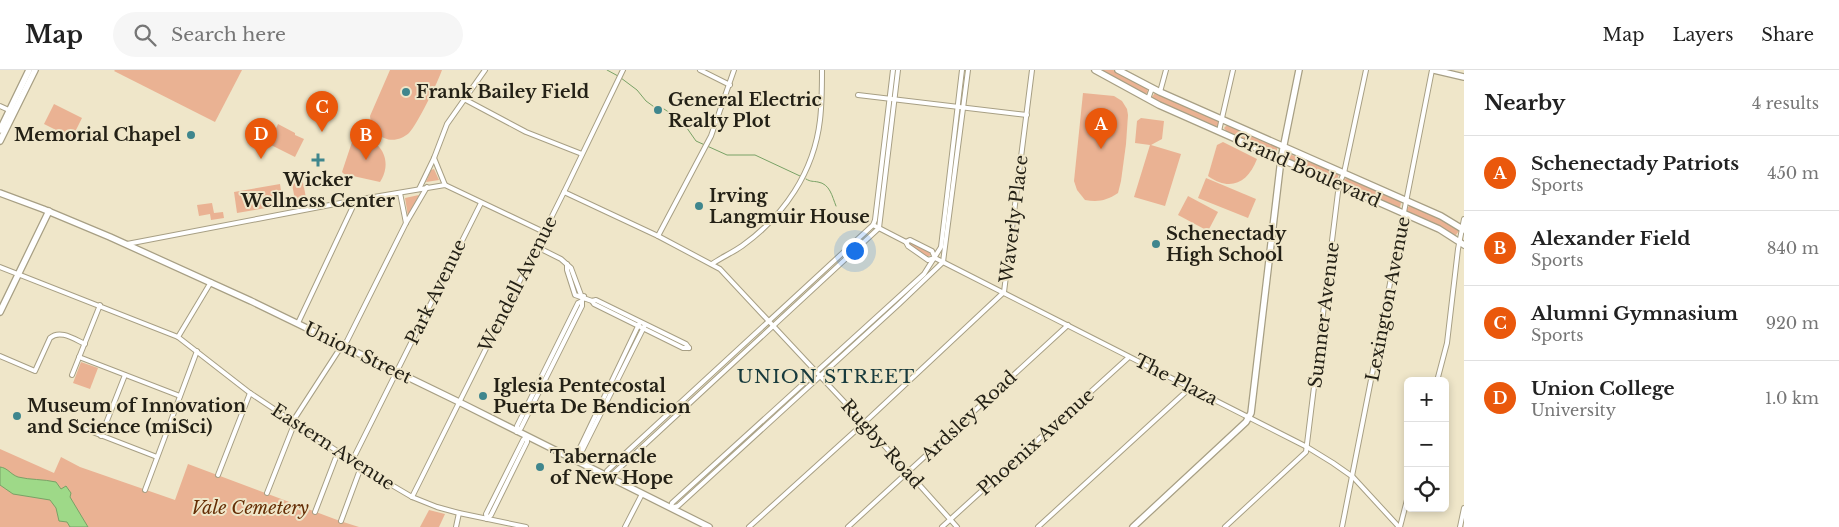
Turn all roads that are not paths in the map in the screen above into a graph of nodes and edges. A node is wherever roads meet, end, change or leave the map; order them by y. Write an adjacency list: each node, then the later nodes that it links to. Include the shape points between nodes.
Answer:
1 (29, 70): 32 (street)
2 (35, 70): 32 (street)
3 (485, 70): 26 (street)
4 (623, 70): 39 (street, Wendell Avenue)
5 (700, 70): 21 (street)
6 (734, 70): 21 (street)
7 (822, 70): 68 (street, via 817,136 800,184 776,218 742,246)
8 (893, 70): 25 (street)
9 (898, 70): 27 (street)
10 (962, 70): 30 (street)
11 (968, 70): 31 (street)
12 (1032, 70): 33 (street, Waverly Place)
13 (1095, 70): 28 (street, Grand Boulevard)
14 (1118, 70): 22 (street, Grand Boulevard)
15 (1166, 70): 23 (street)
16 (1233, 70): 34 (street)
17 (1299, 70): 38 (street)
18 (1366, 70): 42 (street, Sumner Avenue)
19 (1433, 70): 20 (street); 51 (street, Lexington Avenue)
20 (1464, 77)
21 (730, 85): 61 (street, via 710,136)
22 (1152, 88): 23 (street, Grand Boulevard); 28 (street)
23 (1160, 92): 34 (street, Grand Boulevard)
24 (858, 95): 25 (street)
25 (890, 98): 27 (street); 57 (street)
26 (464, 99): 39 (street, via 526,132); 40 (street, via 446,124)
27 (895, 99): 30 (street); 58 (street)
28 (1148, 99): 36 (street, Grand Boulevard)
29 (0, 106): 32 (street)
30 (958, 107): 31 (street); 66 (street, via 941,247)
31 (963, 107): 33 (street); 67 (street)
32 (12, 112): 35 (street); 37 (street)
33 (1027, 115): 72 (street, Waverly Place)
34 (1222, 120): 36 (street); 38 (street, Grand Boulevard)
35 (0, 130)
36 (1219, 132): 41 (street, Grand Boulevard)
37 (0, 141)
38 (1282, 147): 41 (street); 42 (street, Grand Boulevard)
39 (582, 154): 47 (street, Wendell Avenue)
40 (434, 158): 44 (street); 46 (street)
41 (1280, 159): 43 (street, Grand Boulevard); 98 (street)
42 (1344, 173): 43 (street, Sumner Avenue); 51 (street, Grand Boulevard)
43 (1339, 184): 54 (street, Grand Boulevard); 105 (street, Sumner Avenue)
44 (445, 185): 45 (street); 52 (street)
45 (427, 188): 46 (street); 56 (street)
46 (419, 189): 49 (street)
47 (564, 192): 60 (street, Wendell Avenue); 61 (street, Rugby Road)
48 (0, 193): 53 (street, Union Street)
49 (400, 193): 50 (street); 56 (street)
50 (356, 200): 64 (street); 77 (street)
51 (1407, 201): 54 (street, Lexington Avenue); 59 (street, Grand Boulevard)
52 (480, 203): 60 (street); 89 (street, Park Avenue)
53 (49, 211): 64 (street, Union Street); 70 (street)
54 (1404, 214): 63 (street, Grand Boulevard); 114 (street, Lexington Avenue)
55 (1464, 219): 59 (street)
56 (406, 223): 84 (street)
57 (873, 225): 58 (street, The Plaza); 76 (street)
58 (879, 228): 62 (street, The Plaza); 79 (street)
59 (1463, 230): 63 (street)
60 (544, 232): 65 (street, Wendell Avenue)
61 (658, 236): 68 (street, Rugby Road)
62 (906, 242): 66 (street, The Plaza, via 928,260); 66 (street, The Plaza, via 910,240 932,251)
63 (1462, 243): 93 (street, via 1447,343)
64 (127, 244): 71 (street, Union Street)
65 (537, 247): 73 (street, via 567,264 576,294); 97 (street, Wendell Avenue)
66 (935, 258): 67 (street, The Plaza); 90 (street, via 924,274)
67 (943, 262): 72 (street, The Plaza); 90 (street)
68 (712, 264): 76 (street, Rugby Road)
69 (0, 267): 70 (street, Eastern Avenue)
70 (19, 273): 74 (street, Eastern Avenue); 75 (street)
71 (210, 282): 77 (street, Union Street); 82 (street)
72 (1004, 292): 80 (street, The Plaza); 100 (street, Waverly Place)
73 (582, 297): 78 (street, via 596,300); 102 (street)
74 (100, 305): 82 (street, Eastern Avenue); 83 (street)
75 (0, 312)
76 (768, 320): 79 (street, Rugby Road); 113 (street, via 607,471)
77 (298, 323): 84 (street, Union Street)
78 (639, 325): 81 (street); 108 (street)
79 (773, 325): 90 (street, Rugby Road); 113 (street, via 613,474)
80 (1068, 325): 87 (street, The Plaza); 111 (street, Ardsley Road)
81 (644, 327): 81 (street, via 683,348 689,348 686,344); 108 (street)
82 (178, 337): 85 (street, Eastern Avenue)
83 (85, 344): 86 (street, via 60,334 54,335 35,371); 88 (street)
84 (343, 345): 89 (street, Union Street); 99 (street)
85 (197, 351): 95 (street, Eastern Avenue); 96 (street)
86 (0, 356)
87 (1129, 356): 94 (street, The Plaza); 125 (street, Phoenix Avenue)
88 (79, 357): 91 (street); 92 (street)
89 (397, 372): 97 (street, Union Street); 109 (street, Park Avenue)
90 (818, 374): 100 (street, Rugby Road); 119 (street, via 692,494)
91 (72, 375)
92 (125, 376): 96 (street); 103 (street)
93 (1438, 377)
94 (1190, 388): 98 (street, The Plaza); 135 (street)
95 (250, 393): 99 (street, Eastern Avenue); 112 (street)
96 (180, 396): 107 (street)
97 (459, 402): 102 (street, Union Street); 118 (street, Wendell Avenue)
98 (1249, 418): 105 (street, The Plaza); 136 (street)
99 (293, 421): 106 (street, Eastern Avenue); 116 (street)
100 (864, 423): 111 (street, Rugby Road); 131 (street, Waverly Place)
101 (77, 426): 103 (street)
102 (517, 432): 104 (street, Union Street)
103 (101, 436): 107 (street)
104 (527, 436): 108 (street, Union Street); 124 (street, via 486,514)
105 (1307, 447): 114 (street, The Plaza); 137 (street, via 1306,452)
106 (338, 452): 109 (street, Eastern Avenue); 122 (street)
107 (158, 457): 115 (street)
108 (576, 460): 113 (street, Union Street)
109 (352, 461): 110 (street, Eastern Avenue)
110 (361, 467): 118 (street, Eastern Avenue); 126 (street)
111 (907, 473): 125 (street, Rugby Road); 132 (street, Ardsley Road)
112 (218, 475)
113 (607, 475): 117 (street, Union Street)
114 (1353, 477): 138 (street, Lexington Avenue); 139 (street, The Plaza)
115 (145, 490)
116 (268, 493)
117 (642, 494): 119 (street, Union Street); 129 (street)
118 (412, 497): 123 (street, Eastern Avenue)
119 (671, 508): 130 (street, Union Street)
120 (1464, 508): 140 (street)
121 (1404, 510): 139 (street)
122 (315, 512)
123 (459, 513): 124 (street, Eastern Avenue); 127 (street)
124 (487, 519): 128 (street, Eastern Avenue)
125 (950, 519): 133 (street, Phoenix Avenue); 134 (street, Rugby Road)
126 (342, 521)
127 (456, 527)
128 (526, 527)
129 (625, 527)
130 (709, 527)
131 (749, 527)
132 (848, 527)
133 (942, 527)
134 (957, 527)
135 (1038, 527)
136 (1133, 527)
137 (1225, 527)
138 (1342, 527)
139 (1399, 527)
140 (1460, 527)

